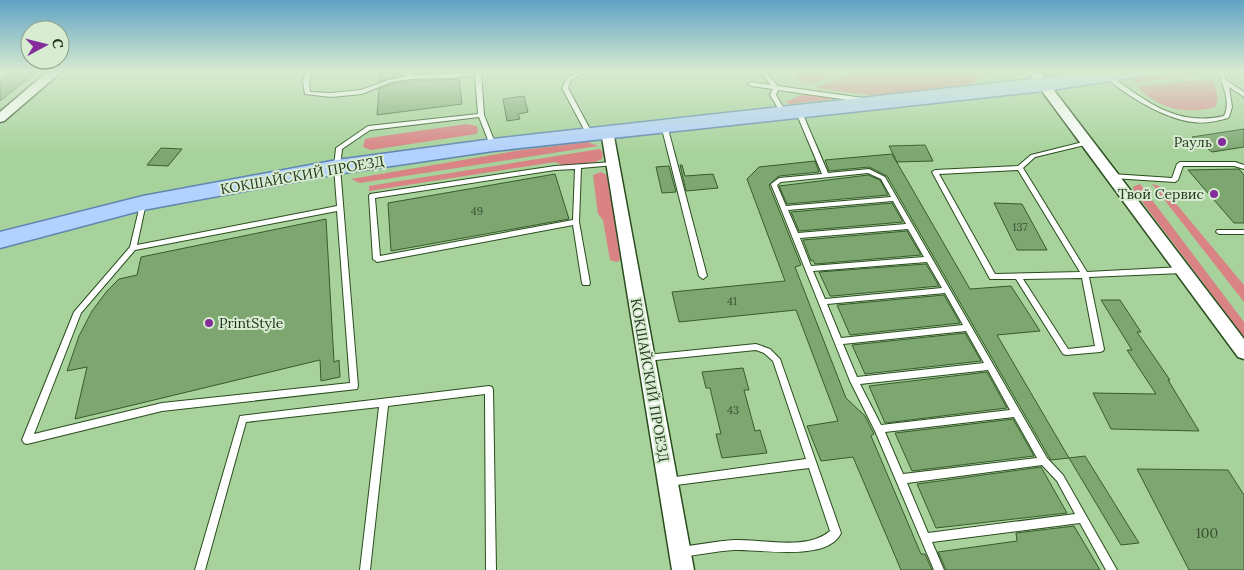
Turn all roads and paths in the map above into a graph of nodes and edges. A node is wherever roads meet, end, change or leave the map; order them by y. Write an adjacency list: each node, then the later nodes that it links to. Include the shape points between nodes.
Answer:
1 (23, 99): 13 (street)
2 (480, 99): 12 (lane)
3 (573, 99): 15 (lane)
4 (777, 99): 11 (lane)
5 (854, 99): 10 (lane)
6 (912, 99): 10 (main road, КОКШАЙСКИЙ ПРОЕЗД)
7 (1058, 99): 16 (street)
8 (1139, 99): 9 (lane, via 1170,115 1197,120 1226,117 1230,112)
9 (1229, 99)
10 (877, 102): 11 (main road, КОКШАЙСКИЙ ПРОЕЗД)
11 (790, 111): 14 (main road, КОКШАЙСКИЙ ПРОЕЗД); 23 (lane)
12 (481, 115): 17 (lane); 19 (lane, via 368,128 339,148)
13 (0, 118)
14 (664, 125): 15 (main road, КОКШАЙСКИЙ ПРОЕЗД); 40 (lane)
15 (598, 132): 17 (main road, КОКШАЙСКИЙ ПРОЕЗД); 18 (street, КОКШАЙСКИЙ ПРОЕЗД)
16 (1087, 142): 22 (lane, via 1033,156); 24 (street)
17 (493, 145): 19 (main road, КОКШАЙСКИЙ ПРОЕЗД)
18 (613, 164): 21 (lane); 48 (street, КОКШАЙСКИЙ ПРОЕЗД)
19 (337, 166): 26 (main road, КОКШАЙСКИЙ ПРОЕЗД); 27 (lane)
20 (1244, 166): 24 (lane, via 1180,164 1175,180)
21 (578, 167): 29 (lane); 29 (lane, via 372,196 377,259)
22 (1020, 168): 39 (lane); 41 (lane, via 935,172 993,277)
23 (826, 174): 25 (lane, via 869,171 883,178); 28 (lane, via 779,180 774,184)
24 (1112, 176): 38 (street)
25 (895, 199): 28 (lane); 30 (lane)
26 (143, 203): 34 (main road, КОКШАЙСКИЙ ПРОЕЗД); 35 (lane)
27 (340, 208): 35 (lane); 35 (lane, via 354,386 162,407 27,440 78,312)
28 (784, 208): 33 (lane)
29 (576, 222): 42 (lane)
30 (911, 226): 33 (lane); 36 (lane)
31 (1219, 232): 32 (lane)
32 (1244, 232)
33 (795, 236): 37 (lane)
34 (0, 240)
35 (133, 248)
36 (929, 259): 37 (lane); 43 (lane)
37 (808, 269): 44 (lane)
38 (1182, 270): 39 (lane); 47 (street)
39 (1085, 275): 41 (lane); 41 (lane, via 1100,349 1066,352)
40 (703, 276)
41 (1018, 277)
42 (586, 282)
43 (947, 290): 44 (lane); 45 (lane)
44 (822, 302): 46 (lane)
45 (968, 328): 46 (lane); 49 (lane)
46 (838, 341): 50 (lane)
47 (1244, 352)
48 (646, 358): 55 (lane, via 756,347 767,351 776,359); 57 (street, КОКШАЙСКИЙ ПРОЕЗД)
49 (990, 366): 50 (lane); 52 (lane)
50 (854, 382): 53 (lane)
51 (384, 402): 61 (lane, via 243,418); 62 (lane); 63 (lane, via 490,390)
52 (1016, 412): 53 (lane); 54 (lane)
53 (878, 429): 56 (lane)
54 (1044, 461): 56 (lane); 58 (lane, via 1060,478)
55 (811, 462): 57 (lane); 60 (lane, via 836,532 830,540 810,545 736,545)
56 (900, 479): 59 (lane)
57 (668, 482): 60 (street, КОКШАЙСКИЙ ПРОЕЗД)
58 (1083, 518): 59 (lane); 66 (lane)
59 (925, 538): 65 (lane)
60 (680, 552): 64 (street, КОКШАЙСКИЙ ПРОЕЗД)
61 (200, 570)
62 (365, 570)
63 (491, 570)
64 (683, 570)
65 (939, 570)
66 (1112, 570)

